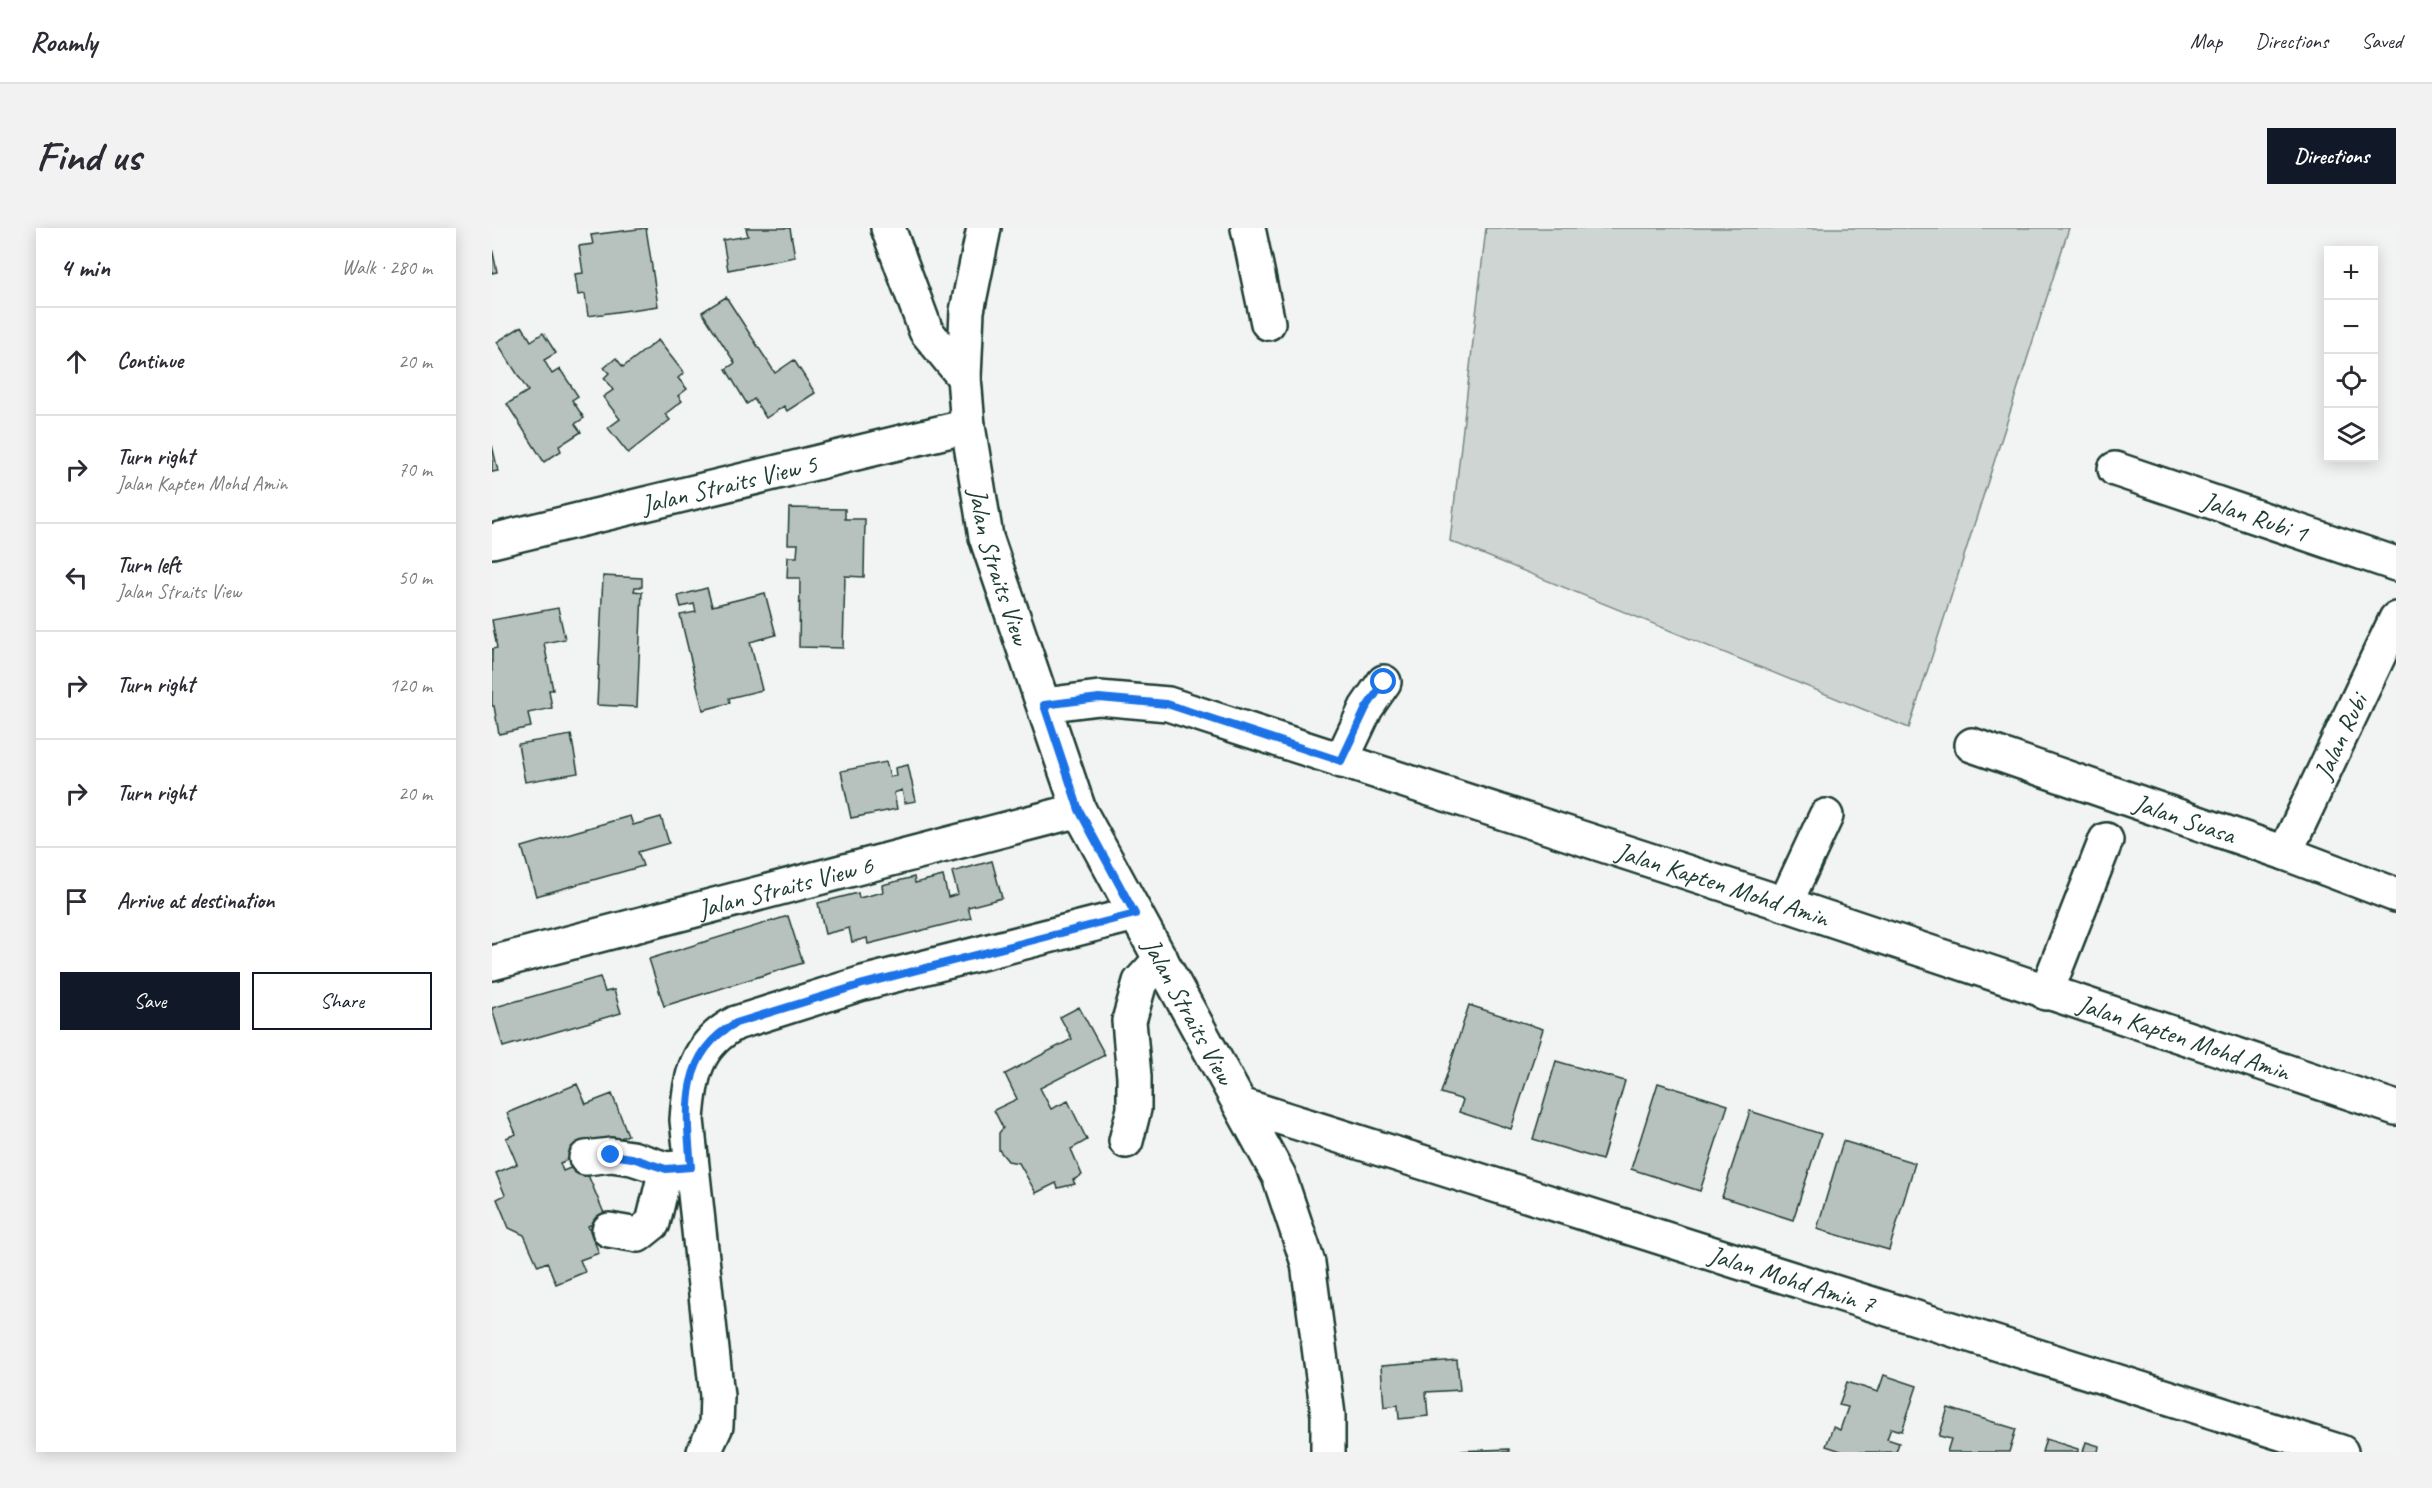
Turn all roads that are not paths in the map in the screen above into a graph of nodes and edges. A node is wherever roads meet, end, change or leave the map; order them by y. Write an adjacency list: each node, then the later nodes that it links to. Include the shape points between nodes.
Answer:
1 (888, 228): 5 (street, via 926,331)
2 (1248, 228): 4 (street)
3 (979, 231): 5 (street, Jalan Straits View, via 966,310)
4 (1268, 323)
5 (964, 377): 6 (street, Jalan Straits View)
6 (968, 426): 8 (street, Jalan Straits View 5); 12 (street, Jalan Straits View, via 986,537)
7 (2115, 469): 9 (street, Jalan Rubi 1)
8 (492, 541)
9 (2396, 564)
10 (2396, 619): 18 (street, Jalan Rubi)
11 (1384, 682): 14 (street, via 1366,708)
12 (1044, 705): 14 (street, Jalan Kapten Mohd Amin, via 1099,698 1167,704); 15 (street, Jalan Straits View)
13 (1972, 744): 18 (street, Jalan Suasa)
14 (1341, 761): 20 (street, Jalan Kapten Mohd Amin)
15 (1079, 810): 21 (street, Jalan Straits View); 23 (street, Jalan Straits View 6)
16 (1826, 816): 20 (street)
17 (2106, 840): 24 (street)
18 (2285, 853): 19 (street, Jalan Suasa)
19 (2396, 895)
20 (1785, 904): 24 (street, Jalan Kapten Mohd Amin)
21 (1135, 914): 22 (street, Jalan Straits View); 29 (street, via 863,984 720,1031 700,1054 689,1083)
22 (1161, 959): 25 (street, Jalan Straits View); 27 (street, via 1140,982 1128,1021 1134,1109)
23 (492, 963)
24 (2046, 993): 26 (street, Jalan Kapten Mohd Amin)
25 (1241, 1105): 32 (street, Jalan Straits View, via 1279,1176 1308,1263 1328,1415); 33 (street, Jalan Mohd Amin 7)
26 (2396, 1108)
27 (1125, 1141)
28 (586, 1158): 29 (street, via 622,1156)
29 (678, 1168): 30 (street, via 653,1223 638,1235); 31 (street, via 718,1404 716,1426)
30 (609, 1230)
31 (704, 1452)
32 (1328, 1452)
33 (2341, 1452)

